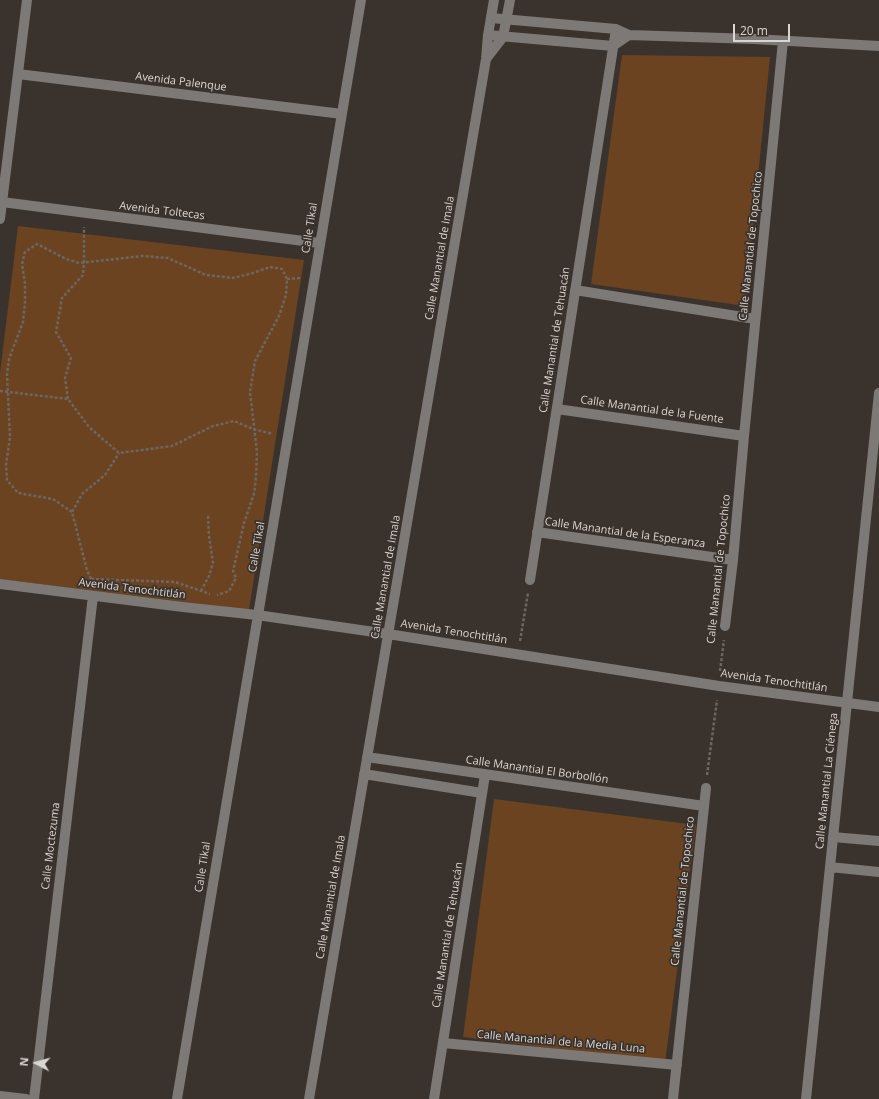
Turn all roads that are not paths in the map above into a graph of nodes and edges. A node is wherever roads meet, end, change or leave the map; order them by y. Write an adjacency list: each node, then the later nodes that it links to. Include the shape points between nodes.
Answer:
1 (28, 0): 15 (street)
2 (361, 0): 16 (street, Calle Tikal)
3 (494, 0): 5 (street, Calle Manantial de Imala)
4 (510, 0): 6 (street, Calle Manantial de Imala)
5 (491, 18): 6 (street); 8 (street, Calle Manantial de Imala)
6 (507, 19): 7 (street); 10 (street, Calle Manantial de Imala)
7 (616, 29): 9 (street); 12 (street, Calle Manantial de Tehuacán)
8 (488, 35): 10 (street); 14 (street, Calle Manantial de Imala)
9 (628, 35): 11 (street); 12 (street)
10 (503, 37): 12 (street); 14 (street, Calle Manantial de Imala)
11 (783, 41): 13 (street); 21 (street, Calle Manantial de Topochico)
12 (613, 46): 20 (street, Calle Manantial de Tehuacán)
13 (879, 46)
14 (486, 60): 32 (street, Calle Manantial de Imala)
15 (18, 74): 16 (street, Avenida Palenque); 17 (street)
16 (342, 114): 19 (street, Calle Tikal)
17 (2, 202): 18 (street); 19 (street, Avenida Toltecas)
18 (0, 220)
19 (319, 243): 30 (street, Calle Tikal)
20 (575, 290): 21 (street); 23 (street, Calle Manantial de Tehuacán)
21 (755, 319): 24 (street, Calle Manantial de Topochico)
22 (879, 393): 33 (street, Calle Manantial La Ciénega)
23 (557, 409): 24 (street, Calle Manantial de la Fuente); 25 (street, Calle Manantial de Tehuacán)
24 (744, 436): 26 (street, Calle Manantial de Topochico)
25 (537, 532): 26 (street, Calle Manantial de la Esperanza); 27 (street, Calle Manantial de Tehuacán)
26 (733, 560): 31 (street, Calle Manantial de Topochico)
27 (530, 580)
28 (0, 584): 29 (street, Avenida Tenochtitlán)
29 (93, 596): 30 (street, Avenida Tenochtitlán); 49 (street, Calle Moctezuma)
30 (257, 615): 32 (street, Avenida Tenochtitlán); 50 (street, Calle Tikal)
31 (725, 626)
32 (388, 634): 33 (street, Avenida Tenochtitlán, via 719,686); 35 (street, Calle Manantial de Imala)
33 (847, 703): 34 (street, Avenida Tenochtitlán); 41 (street, Calle Manantial La Ciénega)
34 (879, 706)
35 (367, 757): 36 (street, Calle Manantial de Imala); 37 (street, Calle Manantial El Borbollón)
36 (364, 774): 39 (street); 51 (street, Calle Manantial de Imala)
37 (485, 775): 39 (street, Calle Manantial de Tehuacán); 40 (street, Calle Manantial El Borbollón)
38 (706, 788): 40 (street, Calle Manantial de Topochico)
39 (482, 793): 45 (street, Calle Manantial de Tehuacán)
40 (704, 806): 46 (street, Calle Manantial de Topochico)
41 (833, 837): 42 (street); 43 (street, Calle Manantial La Ciénega)
42 (879, 841)
43 (830, 867): 44 (street); 54 (street, Calle Manantial La Ciénega)
44 (879, 872)
45 (443, 1043): 46 (street, Calle Manantial de la Media Luna); 52 (street, Calle Manantial de Tehuacán)
46 (677, 1065): 53 (street, Calle Manantial de Topochico)
47 (0, 1096): 48 (street)
48 (26, 1099)
49 (34, 1099)
50 (176, 1099)
51 (309, 1099)
52 (434, 1099)
53 (674, 1099)
54 (806, 1099)

